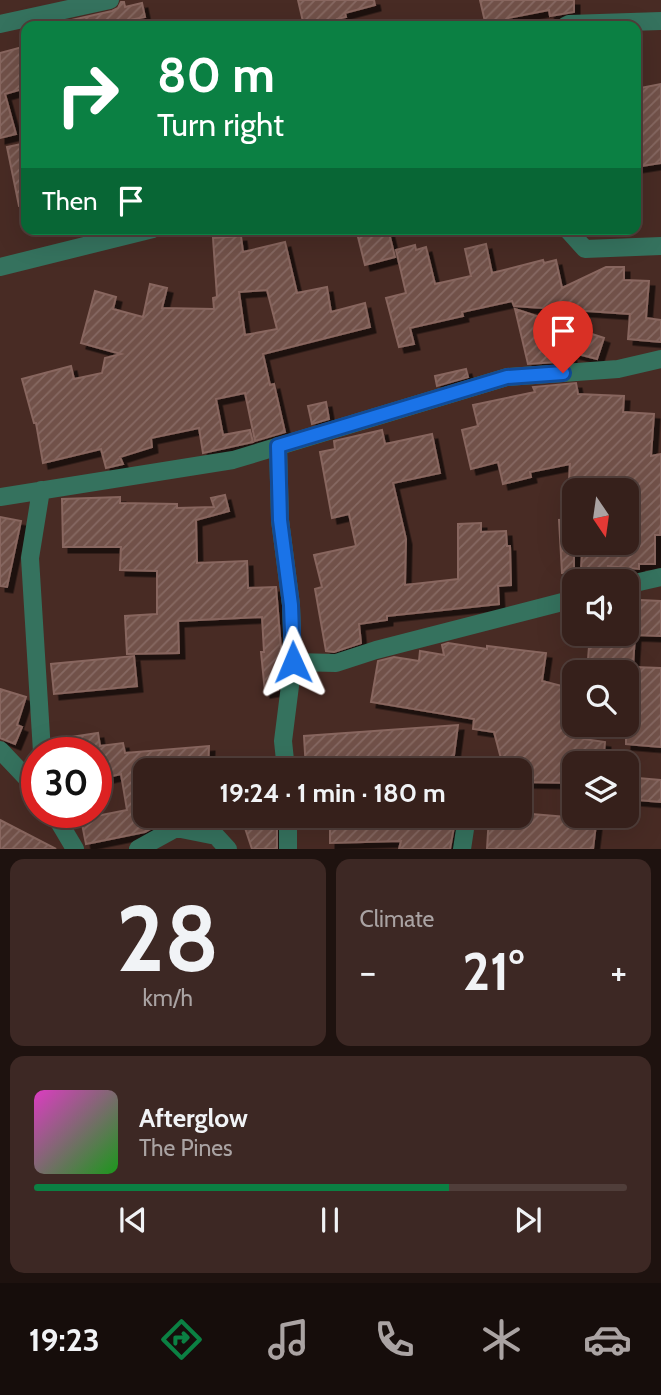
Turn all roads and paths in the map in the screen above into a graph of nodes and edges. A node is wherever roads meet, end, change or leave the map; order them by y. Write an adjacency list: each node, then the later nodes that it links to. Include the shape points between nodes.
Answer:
1 (110, 0): 4 (street)
2 (661, 21): 3 (street)
3 (641, 22)
4 (0, 24)
5 (129, 235): 8 (street)
6 (573, 235): 7 (street, via 585,248)
7 (661, 246)
8 (0, 267)
9 (661, 359): 10 (street, via 618,369 507,377)
10 (278, 446): 11 (street, via 233,460); 16 (street)
11 (41, 490): 12 (street); 17 (street, via 30,558)
12 (0, 498)
13 (661, 577): 14 (street)
14 (639, 582)
15 (562, 602): 16 (street, via 337,663)
16 (293, 662): 19 (street)
17 (41, 737)
18 (0, 750): 20 (street)
19 (285, 758)
20 (21, 772)
21 (63, 828): 24 (street)
22 (288, 828): 27 (street)
23 (465, 828): 28 (street)
24 (75, 849)
25 (138, 849): 26 (street, via 176,828 216,836)
26 (228, 849)
27 (288, 849)
28 (462, 849)

